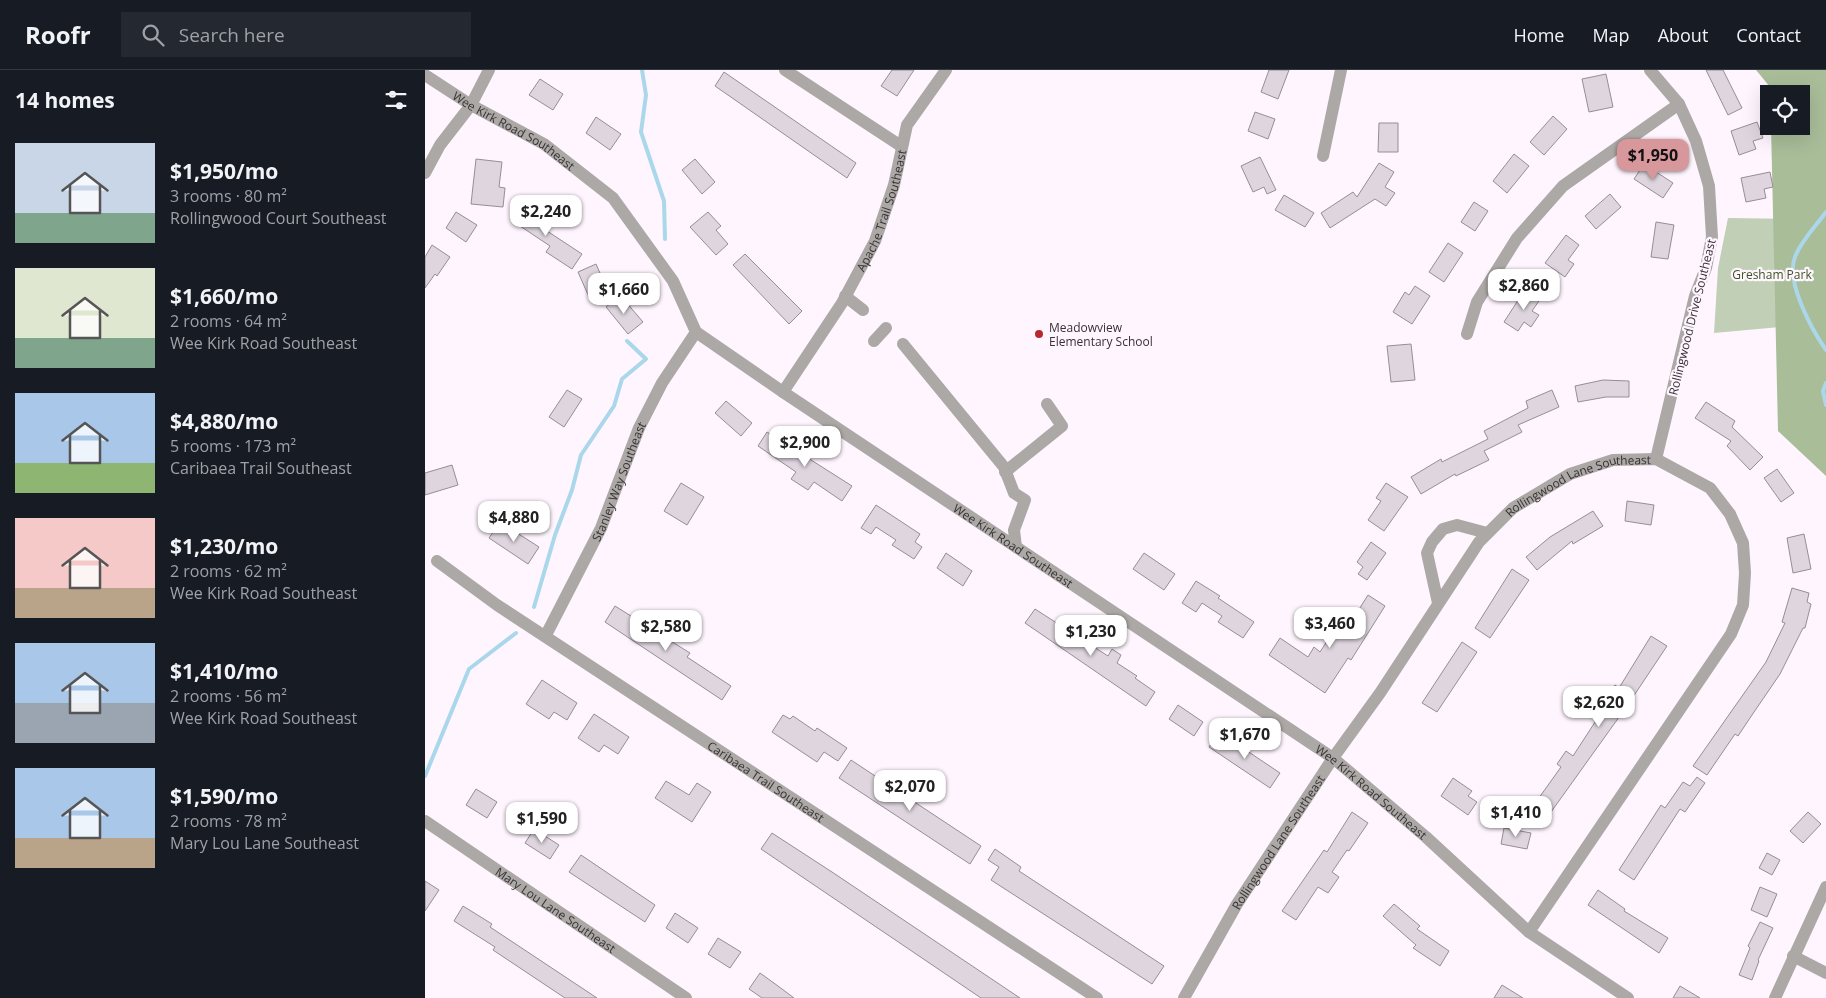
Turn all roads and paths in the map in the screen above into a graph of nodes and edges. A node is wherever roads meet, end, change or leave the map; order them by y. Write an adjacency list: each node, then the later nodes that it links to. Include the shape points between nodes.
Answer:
1 (489, 70): 8 (street)
2 (785, 70): 9 (street, Apache Trail Southeast)
3 (946, 70): 9 (street, via 907,125)
4 (1341, 70): 10 (street)
5 (1650, 70): 7 (street, Rollingwood Drive Southeast)
6 (425, 75): 8 (street, Wee Kirk Road Southeast)
7 (1679, 104): 16 (street, via 1563,186 1517,238 1477,302); 21 (street, Rollingwood Drive Southeast, via 1696,141 1709,186 1712,237)
8 (471, 105): 11 (street, via 440,145); 15 (street, Wee Kirk Road Southeast, via 544,144 613,198 673,281)
9 (901, 146): 12 (street, Apache Trail Southeast, via 887,210 875,241)
10 (1323, 156)
11 (425, 173)
12 (845, 296): 13 (street); 19 (street, Apache Trail Southeast)
13 (863, 310)
14 (886, 328): 17 (street)
15 (696, 332): 19 (street, Wee Kirk Road Southeast); 27 (street, Stanley Way Southeast, via 662,383 639,428 601,528)
16 (1467, 334)
17 (874, 341)
18 (903, 344): 22 (street)
19 (783, 392): 24 (street, Wee Kirk Road Southeast)
20 (1047, 404): 22 (street, via 1062,426)
21 (1656, 459): 23 (street, Rollingwood Lane Southeast, via 1613,460 1570,474 1513,508); 31 (street, Rollingwood Lane Southeast, via 1710,488 1731,514 1743,544 1743,605 1731,634)
22 (1005, 472): 24 (street, via 1014,493 1025,500 1014,530)
23 (1487, 533): 26 (street, Rollingwood Lane Southeast); 26 (street, via 1457,525 1443,529 1432,542 1427,554)
24 (1015, 547): 28 (street, Wee Kirk Road Southeast)
25 (437, 561): 27 (street, Caribaea Trail Southeast, via 497,606)
26 (1438, 603): 28 (street, Rollingwood Lane Southeast)
27 (546, 635): 35 (street, Caribaea Trail Southeast)
28 (1333, 758): 31 (street, Wee Kirk Road Southeast, via 1426,837); 36 (street, Rollingwood Lane Southeast, via 1237,904)
29 (425, 821): 34 (street, Mary Lou Lane Southeast)
30 (1826, 887): 32 (street)
31 (1529, 932): 37 (street, Wee Kirk Road Southeast)
32 (1793, 956): 33 (street); 38 (street)
33 (1826, 973)
34 (686, 998)
35 (1097, 998)
36 (1184, 998)
37 (1628, 998)
38 (1775, 998)

